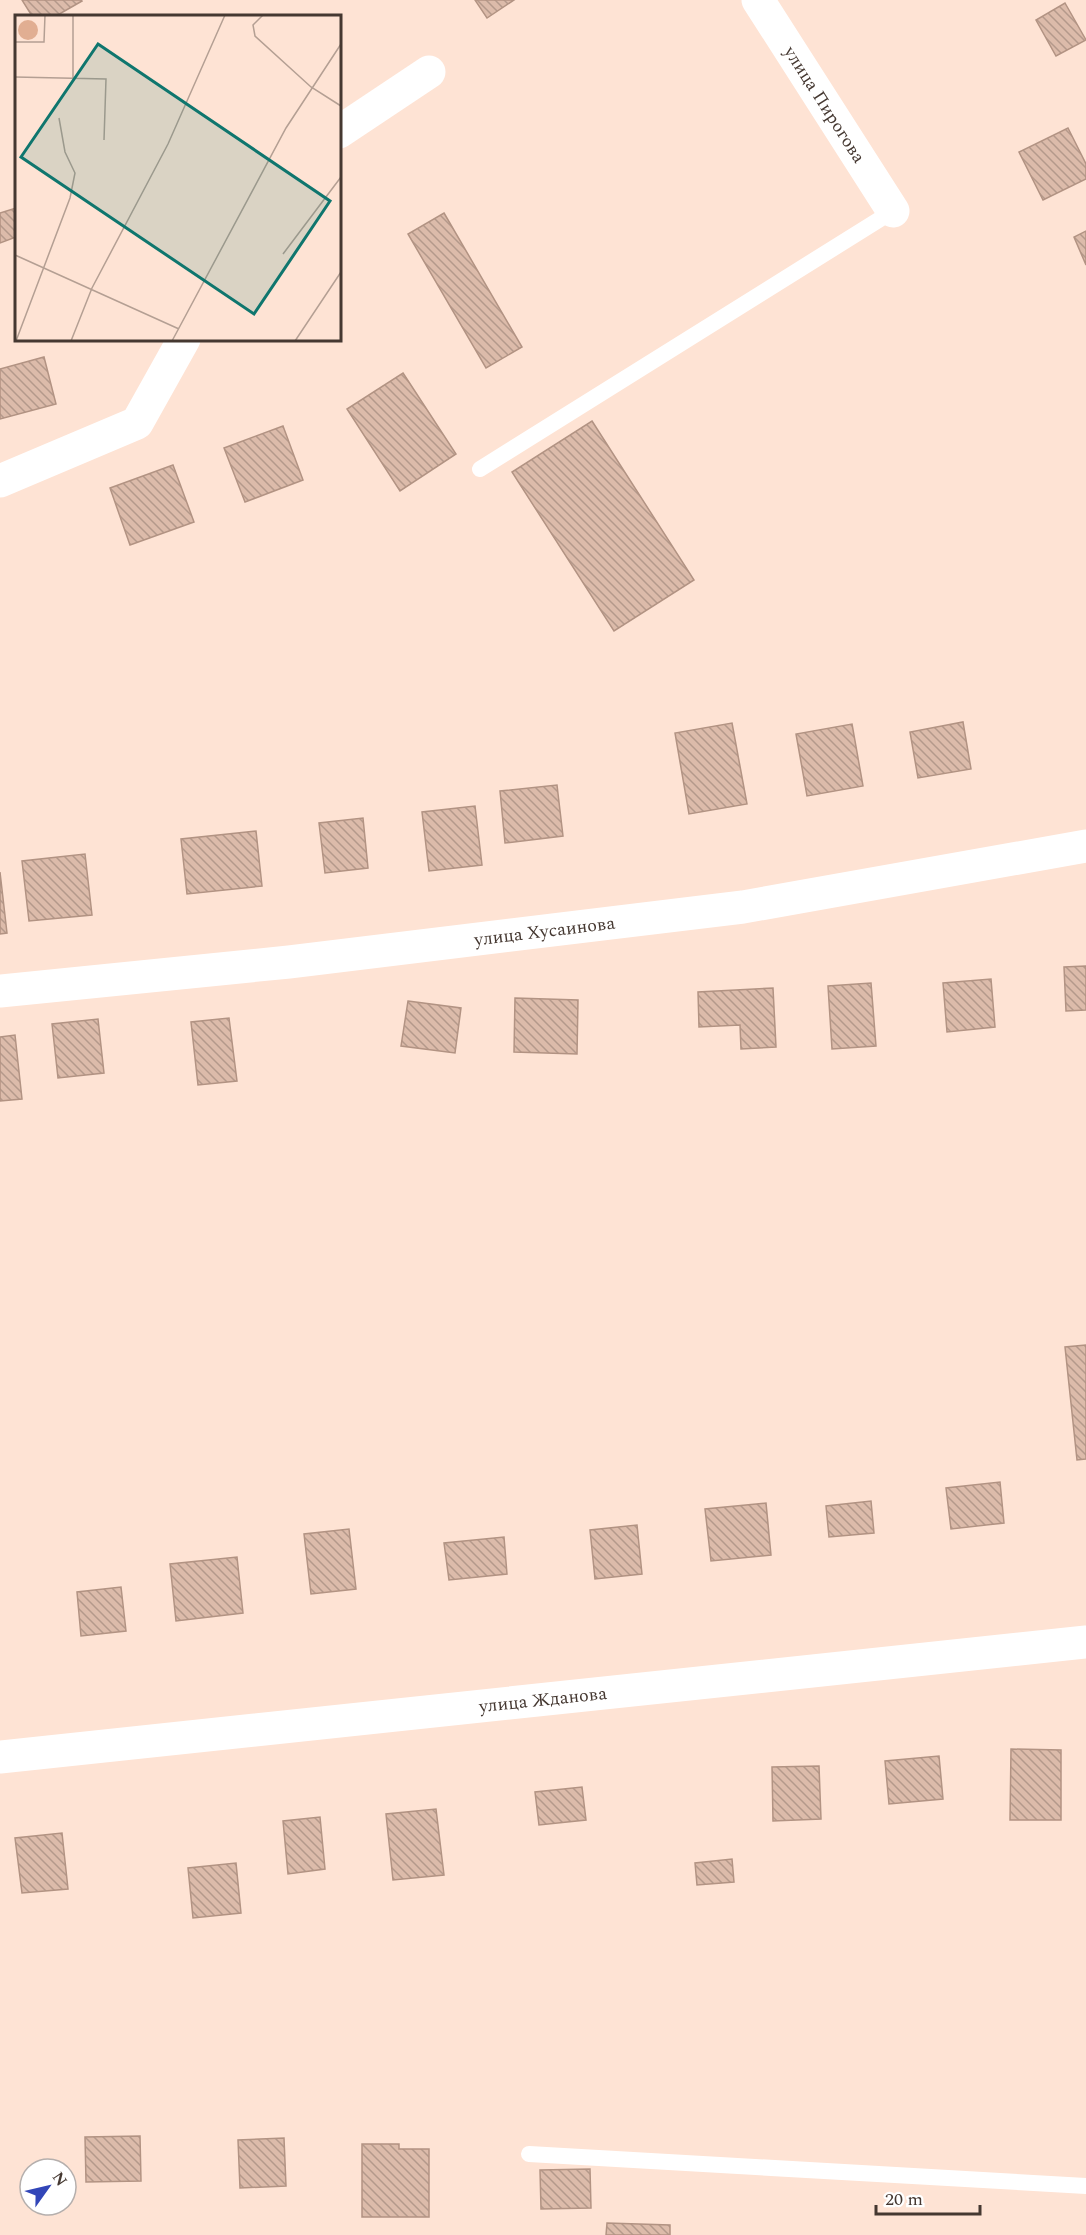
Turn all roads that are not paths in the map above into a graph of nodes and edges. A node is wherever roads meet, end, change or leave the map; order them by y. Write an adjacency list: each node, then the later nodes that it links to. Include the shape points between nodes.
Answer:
1 (758, 0): 4 (street, улица Пирогова)
2 (429, 72): 3 (street)
3 (340, 131)
4 (893, 211): 6 (lane)
5 (183, 340): 7 (street, via 137,423)
6 (480, 469)
7 (0, 481)
8 (1086, 846): 9 (street, улица Хусаинова, via 743,908 289,962)
9 (0, 991)
10 (1086, 1642): 11 (street, улица Жданова)
11 (0, 1757)
12 (529, 2154): 13 (lane)
13 (1086, 2186)

